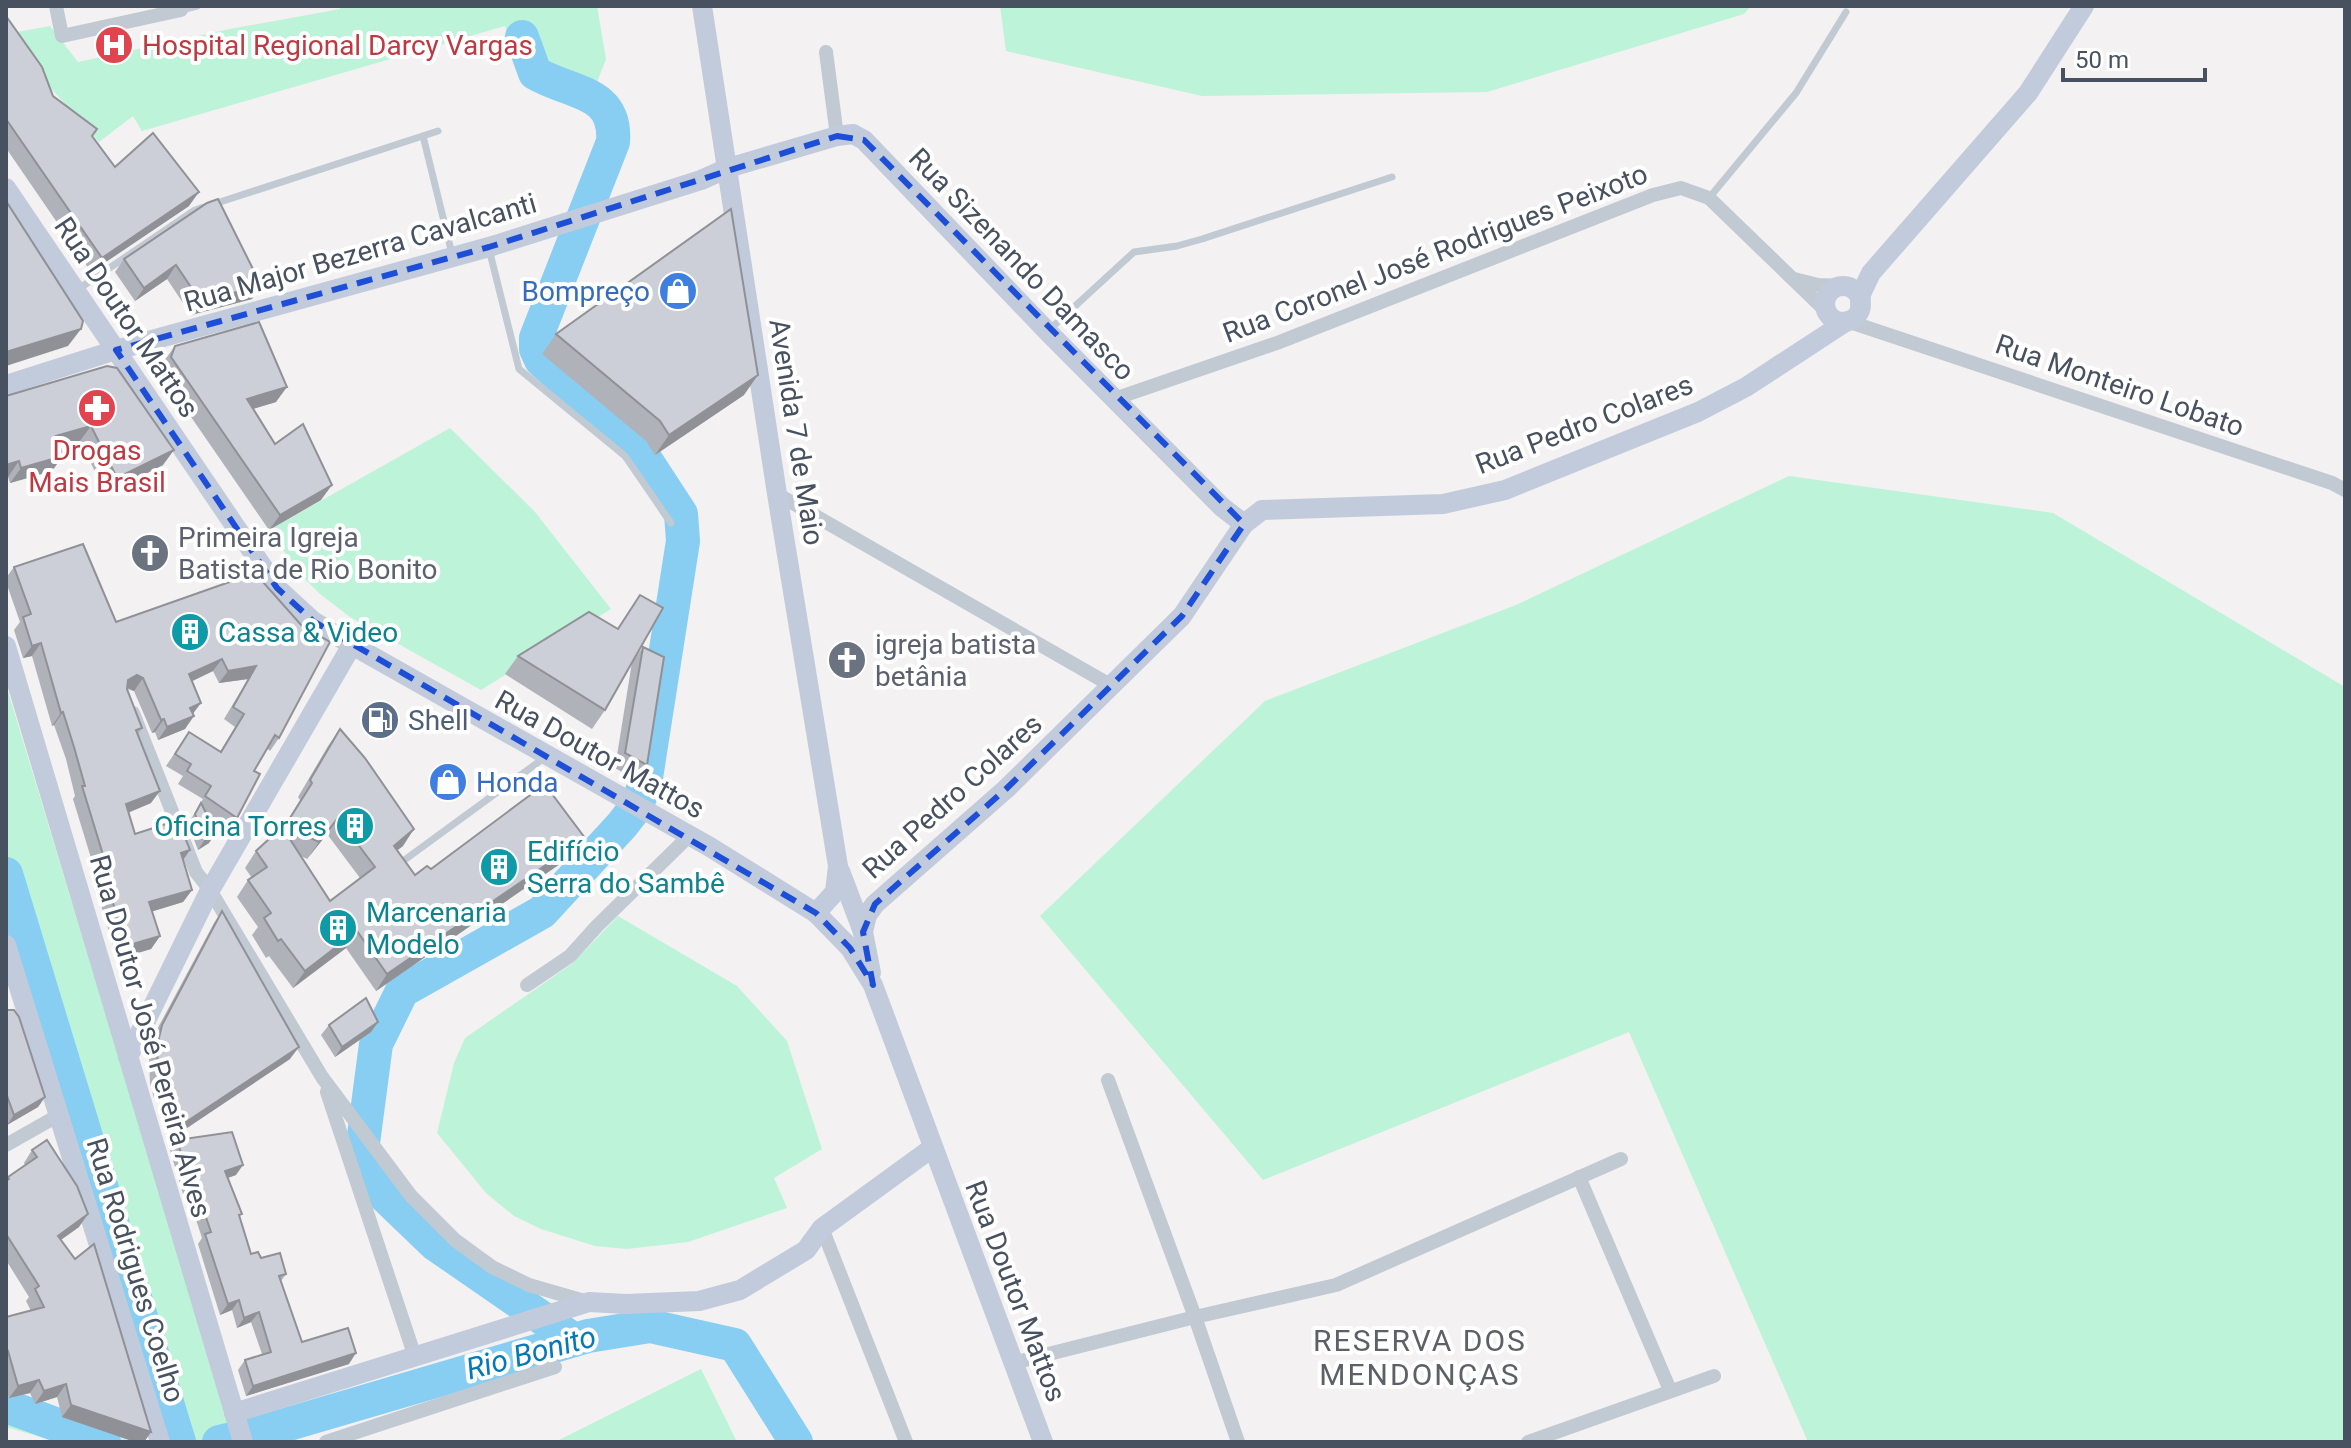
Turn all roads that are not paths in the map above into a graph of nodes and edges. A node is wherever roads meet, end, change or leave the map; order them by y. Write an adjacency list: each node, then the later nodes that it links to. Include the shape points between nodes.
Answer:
1 (56, 6): 5 (street, via 62,36)
2 (197, 6): 5 (lane)
3 (702, 6): 11 (street, Avenida 7 de Maio)
4 (2084, 6): 19 (street, via 2028,93)
5 (181, 10)
6 (1846, 12): 14 (lane, via 1796,93)
7 (826, 52): 10 (street)
8 (438, 131): 9 (lane)
9 (423, 136): 15 (lane); 18 (lane)
10 (837, 136): 11 (street); 26 (street, Rua Sizenando Damasco, via 853,134 864,140)
11 (728, 168): 17 (street, Rua Major Bezerra Cavalcanti); 33 (street, Avenida 7 de Maio)
12 (1392, 177): 26 (lane, via 1202,239 1134,252)
13 (6, 188): 22 (street, Rua Doutor Mattos)
14 (1709, 198): 20 (street); 31 (street, Rua Coronel José Rodrigues Peixoto, via 1681,188 1653,195 1277,343)
15 (217, 203): 16 (lane); 22 (lane, via 195,210)
16 (223, 225)
17 (489, 247): 18 (street, Rua Major Bezerra Cavalcanti); 34 (lane, via 519,369 625,456)
18 (452, 257): 29 (street, Rua Major Bezerra Cavalcanti, via 262,301)
19 (1871, 273): 21 (street); 23 (street)
20 (1794, 279): 21 (street); 24 (street)
21 (1842, 286): 23 (street, via 1854,290); 24 (street, via 1827,295)
22 (76, 291): 29 (street, Rua Doutor Mattos)
23 (1860, 305): 25 (street); 27 (street, via 1864,319)
24 (1827, 312): 25 (street); 28 (street)
25 (1847, 321): 27 (street, Rua Monteiro Lobato); 28 (street, Rua Pedro Colares)
26 (1047, 331): 31 (street, Rua Sizenando Damasco)
27 (1878, 331): 32 (street, Rua Monteiro Lobato)
28 (1823, 336): 35 (street, Rua Pedro Colares, via 1698,412 1505,490 1443,504 1268,509)
29 (116, 350): 30 (street, Rua Major Bezerra Cavalcanti); 36 (street, Rua Doutor Mattos, via 277,588 313,621)
30 (6, 385)
31 (1114, 399): 35 (street, Rua Sizenando Damasco)
32 (2345, 490)
33 (777, 494): 38 (street); 43 (street, Avenida 7 de Maio)
34 (671, 523)
35 (1244, 524): 38 (street, Rua Pedro Colares, via 1182,616)
36 (352, 645): 40 (street, Rua Doutor Mattos); 44 (street)
37 (6, 646): 51 (street, Rua Doutor José Pereira Alves)
38 (1112, 686): 46 (street, Rua Pedro Colares, via 1006,789 875,904)
39 (127, 698): 44 (street, via 196,872)
40 (546, 757): 41 (street, Rua Doutor Mattos); 42 (lane)
41 (689, 836): 45 (street, Rua Doutor Mattos); 48 (street, via 570,956)
42 (399, 864)
43 (838, 866): 45 (street, Avenida 7 de Maio, via 835,892); 46 (street, Avenida 7 de Maio)
44 (210, 890): 51 (street); 52 (street)
45 (816, 913): 49 (street, Rua Doutor Mattos, via 850,948)
46 (863, 932): 49 (street, Avenida 7 de Maio)
47 (6, 945): 50 (street, Rua Rodrigues Coelho)
48 (527, 985)
49 (873, 985): 56 (street, Rua Doutor Mattos)
50 (14, 1000): 54 (street, Rua Rodrigues Coelho)
51 (128, 1057): 67 (street, Rua Doutor José Pereira Alves)
52 (322, 1077): 60 (street, via 411,1196 455,1240 529,1285); 62 (street)
53 (1108, 1080): 61 (street)
54 (59, 1115): 55 (street); 68 (street, Rua Rodrigues Coelho)
55 (6, 1145)
56 (932, 1148): 59 (street); 63 (street, Rua Doutor Mattos)
57 (1621, 1159): 58 (street)
58 (1579, 1177): 61 (street, via 1336,1285); 66 (street)
59 (822, 1228): 60 (street, via 806,1250 740,1290 687,1302); 70 (street)
60 (589, 1302): 62 (street)
61 (1195, 1317): 63 (street); 72 (street)
62 (415, 1357): 67 (street)
63 (1013, 1363): 71 (street, Rua Doutor Mattos)
64 (555, 1367): 69 (street)
65 (1714, 1376): 66 (street)
66 (1670, 1390): 73 (street)
67 (238, 1427)
68 (160, 1442)
69 (326, 1442)
70 (906, 1442)
71 (1043, 1442)
72 (1238, 1442)
73 (1528, 1442)

